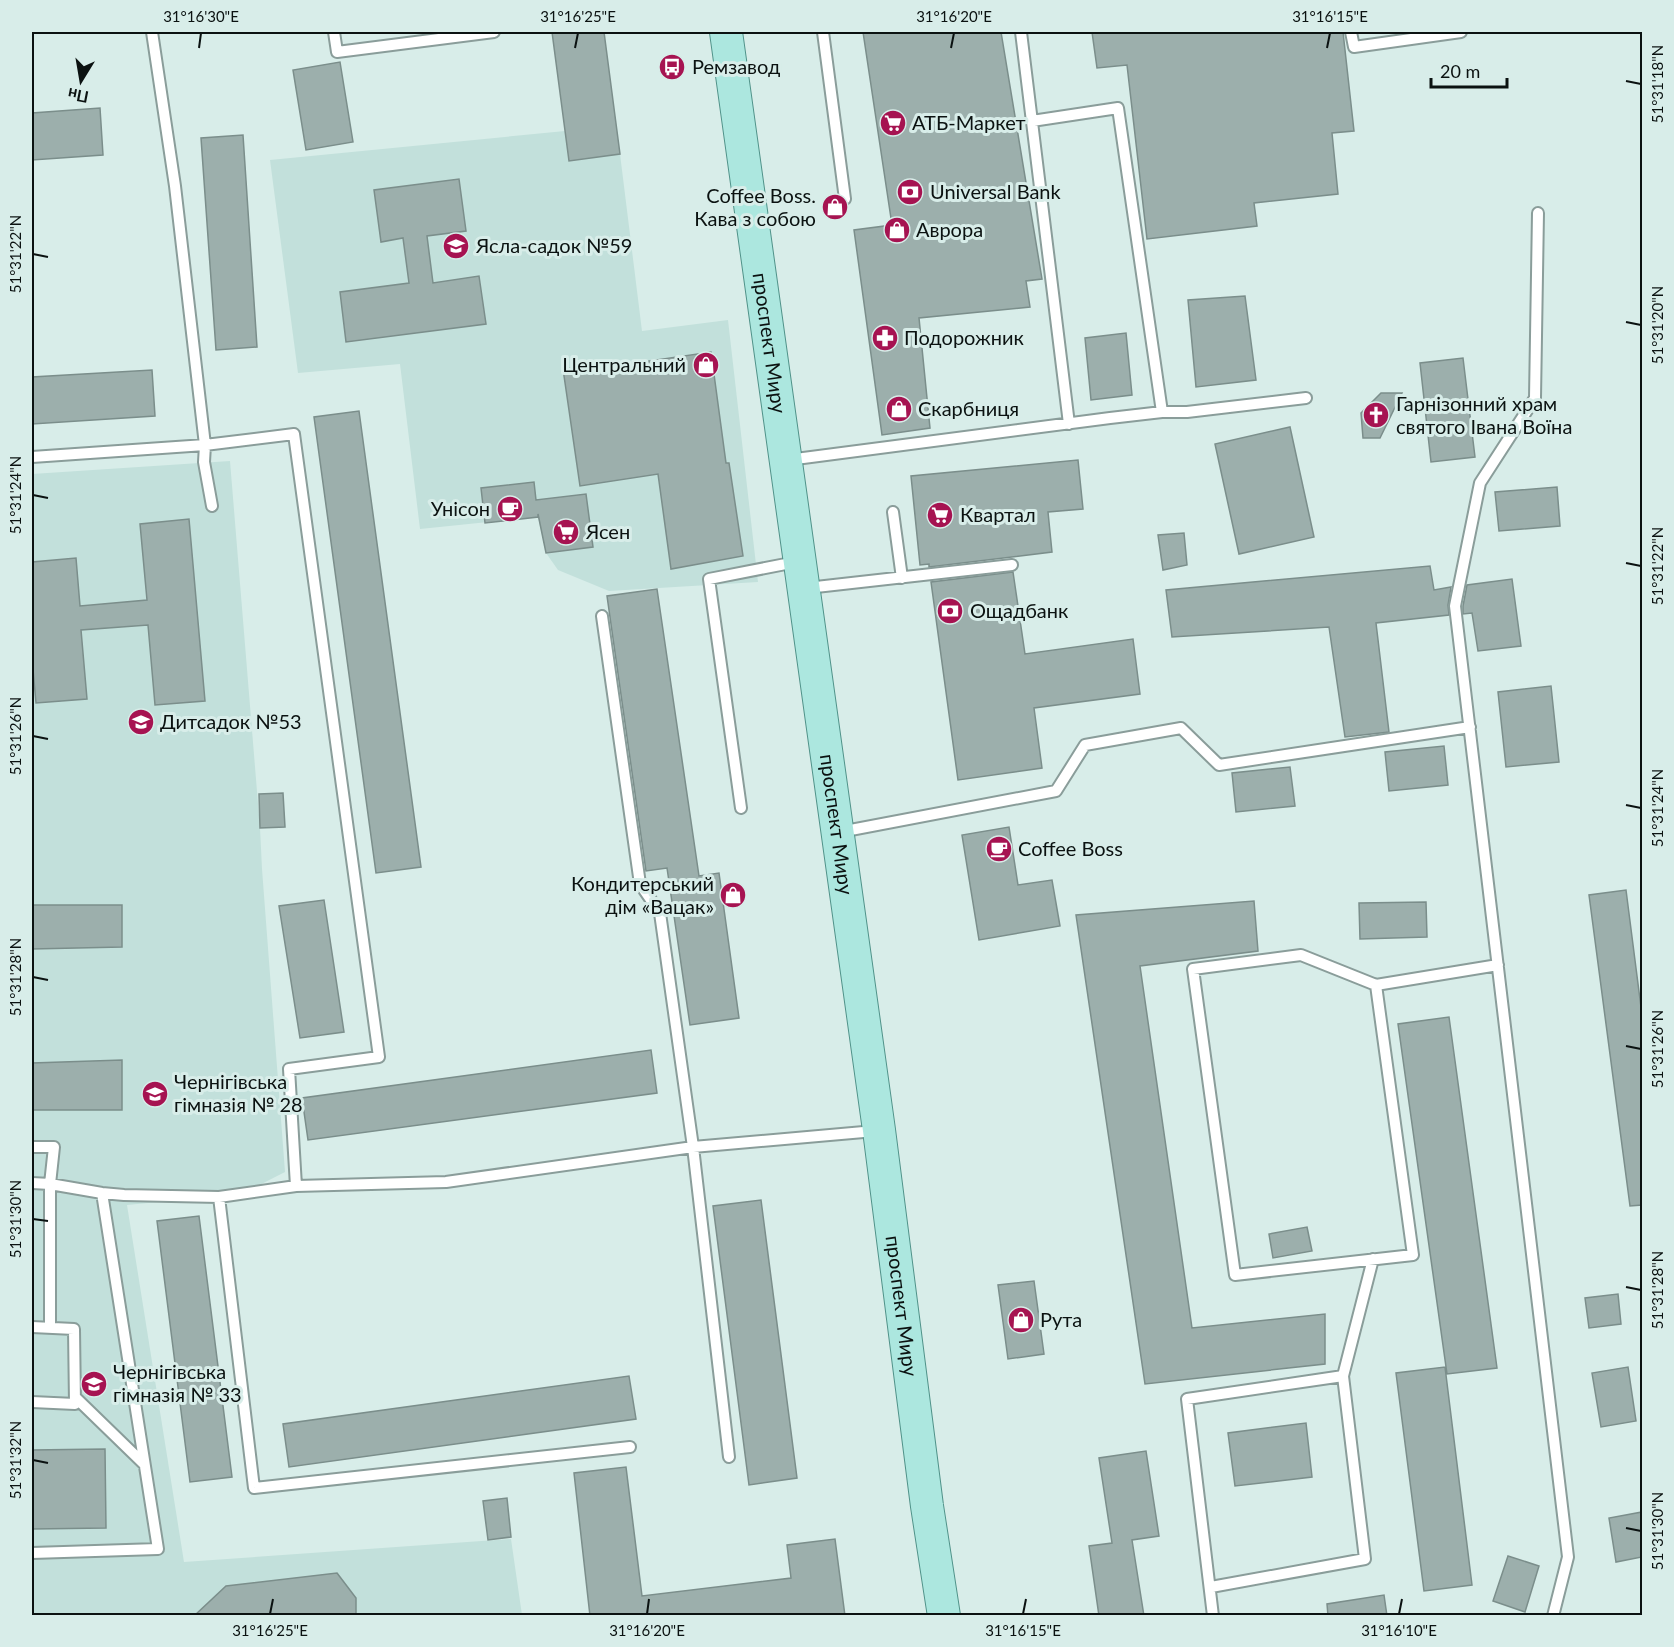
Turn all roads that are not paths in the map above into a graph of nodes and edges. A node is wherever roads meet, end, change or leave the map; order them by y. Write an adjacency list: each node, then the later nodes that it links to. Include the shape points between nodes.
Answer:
1 (152, 32): 15 (lane, via 175,186)
2 (334, 32): 3 (lane, via 337,51)
3 (494, 32)
4 (726, 32): 17 (main road, проспект Миру)
5 (823, 32): 10 (lane)
6 (1021, 32): 9 (lane)
7 (1351, 32): 8 (lane, via 1354,47)
8 (1461, 32)
9 (1032, 122): 13 (lane, via 1118,108); 14 (lane)
10 (844, 199)
11 (1538, 213): 24 (lane, via 1535,398 1480,483 1455,606)
12 (1306, 398): 13 (lane)
13 (1162, 412): 14 (lane)
14 (1069, 424): 17 (lane)
15 (205, 445): 16 (lane); 18 (lane); 34 (lane, via 294,434 379,1058 289,1069)
16 (32, 457)
17 (785, 461): 21 (main road, проспект Миру)
18 (212, 506)
19 (893, 512): 22 (lane)
20 (1012, 565): 22 (lane)
21 (802, 575): 22 (lane); 25 (lane, via 709,579); 26 (main road, проспект Миру)
22 (902, 578)
23 (602, 616): 31 (lane, via 640,884 660,913)
24 (1470, 727): 26 (lane, via 1219,765 1181,728 1085,745 1056,790); 27 (lane)
25 (741, 808)
26 (837, 832): 29 (main road, проспект Миру)
27 (1498, 965): 28 (lane); 50 (lane, via 1569,1557)
28 (1376, 985): 37 (lane, via 1413,1254); 37 (lane, via 1301,955 1193,969 1235,1275)
29 (879, 1130): 31 (lane); 48 (main road, проспект Миру)
30 (32, 1147): 33 (lane, via 54,1147)
31 (693, 1147): 34 (lane, via 446,1182); 44 (lane)
32 (32, 1183): 33 (lane)
33 (50, 1184): 35 (lane); 39 (lane)
34 (296, 1186): 36 (lane)
35 (102, 1193): 36 (lane); 45 (lane)
36 (219, 1197): 43 (lane, via 254,1488)
37 (1373, 1259): 40 (lane)
38 (32, 1327): 39 (lane)
39 (50, 1328): 41 (lane, via 74,1329)
40 (1343, 1376): 47 (lane, via 1365,1559); 47 (lane, via 1187,1399)
41 (75, 1397): 42 (lane, via 75,1404); 45 (lane)
42 (32, 1402)
43 (630, 1447)
44 (729, 1457)
45 (144, 1464): 46 (lane, via 158,1549)
46 (32, 1553)
47 (1210, 1587): 49 (lane)
48 (944, 1616)
49 (1213, 1616)
50 (1552, 1616)

